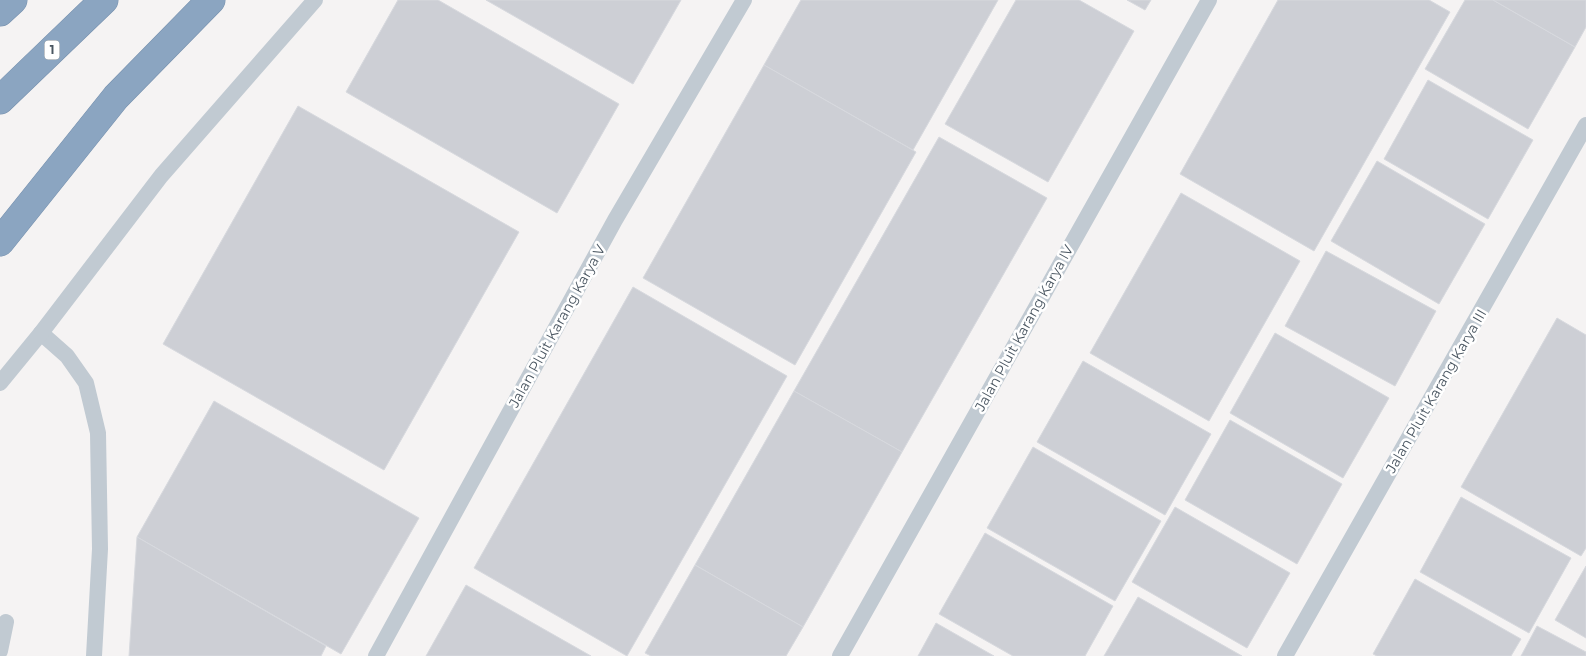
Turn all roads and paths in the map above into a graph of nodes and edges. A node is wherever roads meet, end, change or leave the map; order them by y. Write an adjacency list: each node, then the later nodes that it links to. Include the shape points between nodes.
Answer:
1 (12, 0): 7 (highway)
2 (104, 0): 8 (highway, 1)
3 (211, 0): 10 (highway, via 116,97)
4 (315, 0): 11 (lane, via 161,176)
5 (744, 0): 16 (lane, Jalan Pluit Karang Karya V, via 615,220)
6 (1209, 0): 17 (lane, Jalan Pluit Karang Karya IV)
7 (0, 12)
8 (0, 100)
9 (1586, 125): 18 (lane, Jalan Pluit Karang Karya III)
10 (0, 242)
11 (41, 333): 12 (lane); 15 (lane, via 67,356 86,382 98,433 100,549)
12 (0, 383)
13 (6, 622): 14 (lane)
14 (0, 650)
15 (94, 656)
16 (376, 656)
17 (840, 656)
18 (1285, 656)

